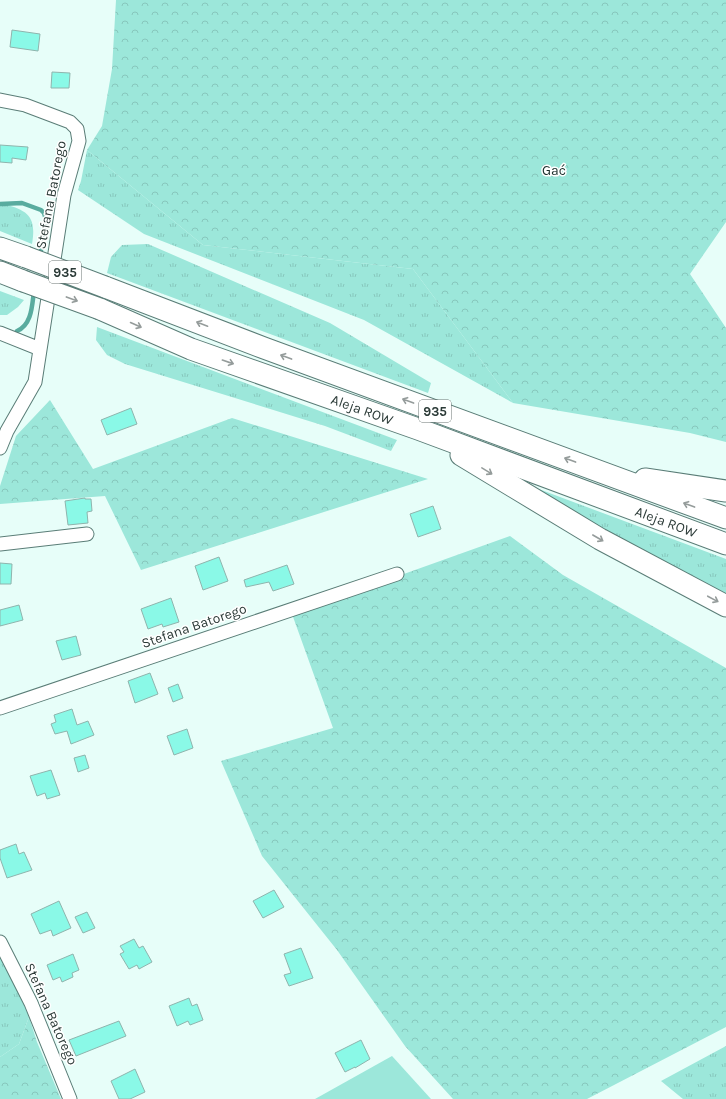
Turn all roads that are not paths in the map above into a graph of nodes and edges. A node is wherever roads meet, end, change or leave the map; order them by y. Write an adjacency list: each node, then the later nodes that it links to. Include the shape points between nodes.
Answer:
1 (0, 100): 5 (street, Stefana Batorego, via 70,122 77,129 79,141 64,195)
2 (0, 248): 8 (main road, Aleja ROW / 935, one-way to 2, bridge)
3 (0, 272): 6 (main road, Aleja ROW / 935, one-way to 6, bridge, via 100,309 191,349)
4 (0, 333): 5 (street)
5 (40, 349): 7 (street, Stefana Batorego, via 35,382)
6 (418, 429): 13 (main road, Aleja ROW / 935); 15 (main road, one-way to 15, via 600,539)
7 (0, 448)
8 (607, 474): 9 (main road); 10 (main road, Aleja ROW / 935, one-way to 8)
9 (726, 490)
10 (726, 518)
11 (87, 534): 12 (street)
12 (0, 544)
13 (726, 544)
14 (397, 574): 16 (street, Stefana Batorego)
15 (726, 606)
16 (0, 708)
17 (0, 942): 18 (street, Stefana Batorego, via 31,1003)
18 (70, 1099)

